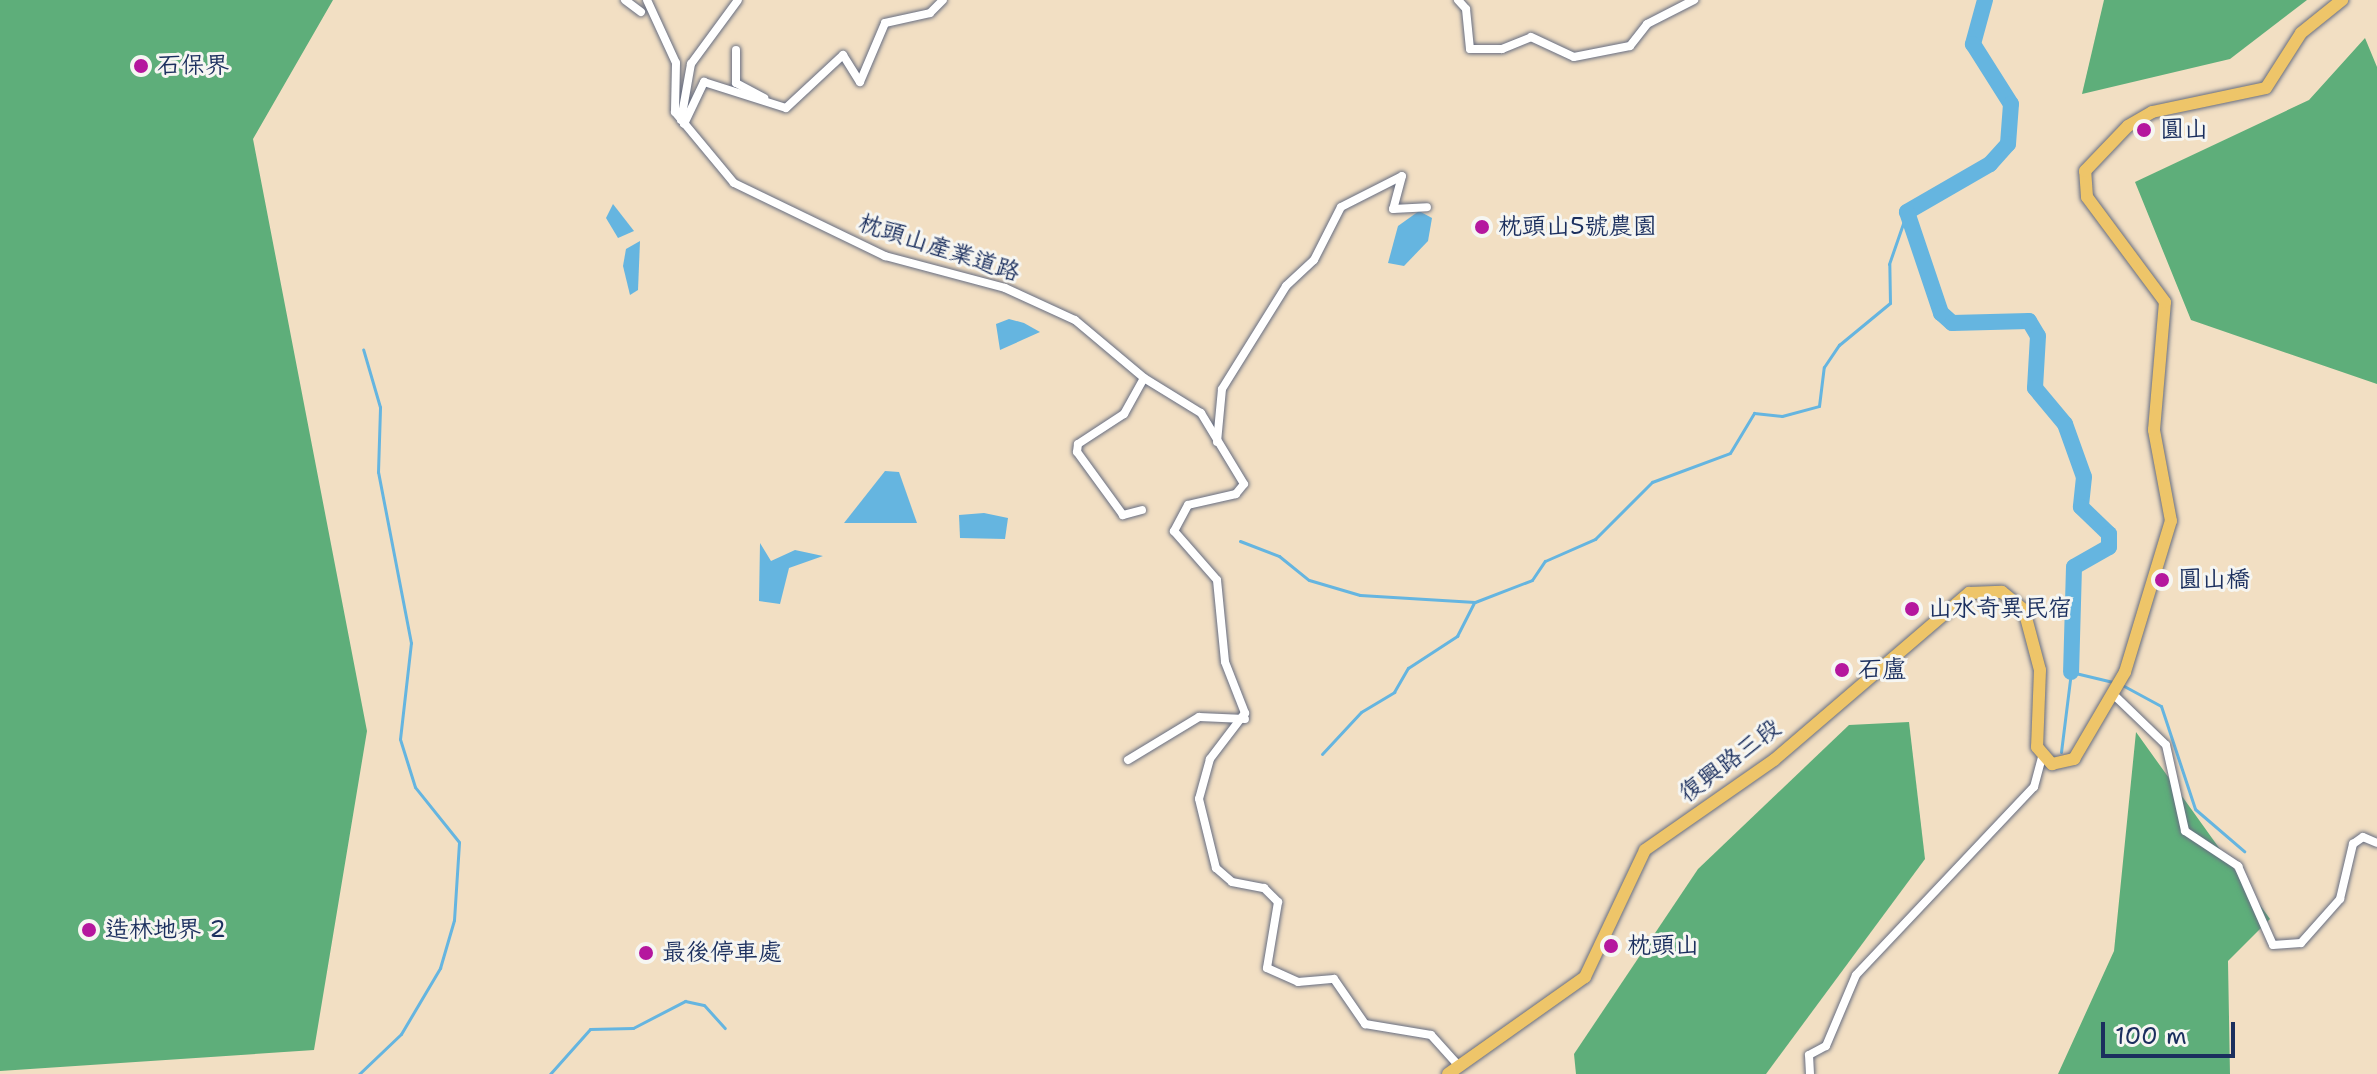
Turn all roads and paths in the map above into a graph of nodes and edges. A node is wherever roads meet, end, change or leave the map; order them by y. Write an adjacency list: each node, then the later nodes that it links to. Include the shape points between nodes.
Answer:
1 (625, 0): 8 (street)
2 (647, 0): 11 (street, via 676,63)
3 (738, 0): 11 (street, via 691,64)
4 (943, 0): 10 (street, via 930,13 885,23 860,82 839,55 795,105)
5 (1458, 0): 6 (street, via 1466,9 1470,49 1502,49 1531,37 1574,57 1630,46 1647,24)
6 (1694, 0)
7 (2342, 0): 16 (main road, via 2301,33 2266,88 2152,112 2128,126 2085,171 2087,197 2165,302 2154,430 2171,521)
8 (641, 12)
9 (736, 50): 10 (street, via 736,83)
10 (765, 98): 11 (street, via 704,82)
11 (682, 122): 13 (street, 枕頭山產業道路, via 734,183 885,256 1005,288 1075,320)
12 (1427, 207): 14 (street, via 1393,209 1402,176 1341,207 1314,260 1286,286 1222,389)
13 (1144, 378): 14 (street, 枕頭山產業道路, via 1201,413); 15 (street, via 1124,414 1078,444 1077,452 1123,515)
14 (1217, 442): 17 (street, 枕頭山產業道路, via 1239,470 1241,490 1188,505 1174,531 1217,580 1225,662)
15 (1142, 510)
16 (2116, 692): 18 (main road, via 2074,759); 20 (street, via 2166,745 2185,831 2238,866 2261,927 2280,950 2301,943 2340,899 2353,844 2363,837)
17 (1245, 719): 19 (street, via 1199,717); 21 (street, via 1210,759 1198,815 1222,876 1264,888 1278,902 1267,968 1298,982 1334,979 1359,1019 1431,1035)
18 (2042, 758): 21 (main road, 復興路三段, via 2040,670 2024,610 2002,592 1969,593 1774,760 1645,850 1585,977); 23 (street, via 2034,787 1856,975 1826,1046 1809,1055)
19 (1128, 760)
20 (2377, 843)
21 (1458, 1065): 22 (main road, 復興路三段)
22 (1448, 1074)
23 (1810, 1074)

